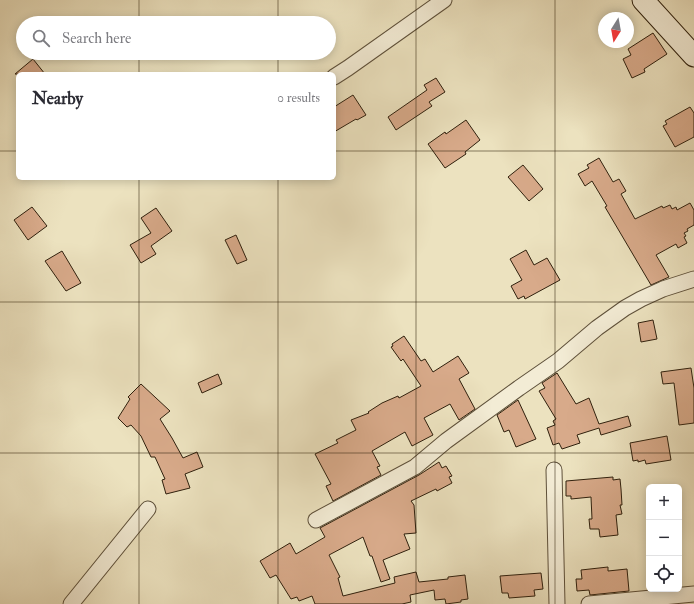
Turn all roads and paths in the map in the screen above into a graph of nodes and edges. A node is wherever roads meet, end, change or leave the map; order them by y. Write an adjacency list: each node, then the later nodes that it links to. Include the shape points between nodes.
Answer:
1 (444, 0): 4 (street)
2 (643, 0): 3 (street)
3 (694, 56)
4 (336, 76)
5 (694, 279): 8 (street, via 663,289 625,308 415,467)
6 (554, 470): 11 (street)
7 (148, 509): 10 (street)
8 (316, 520)
9 (694, 594): 12 (street)
10 (71, 604)
11 (557, 604)
12 (589, 604)

